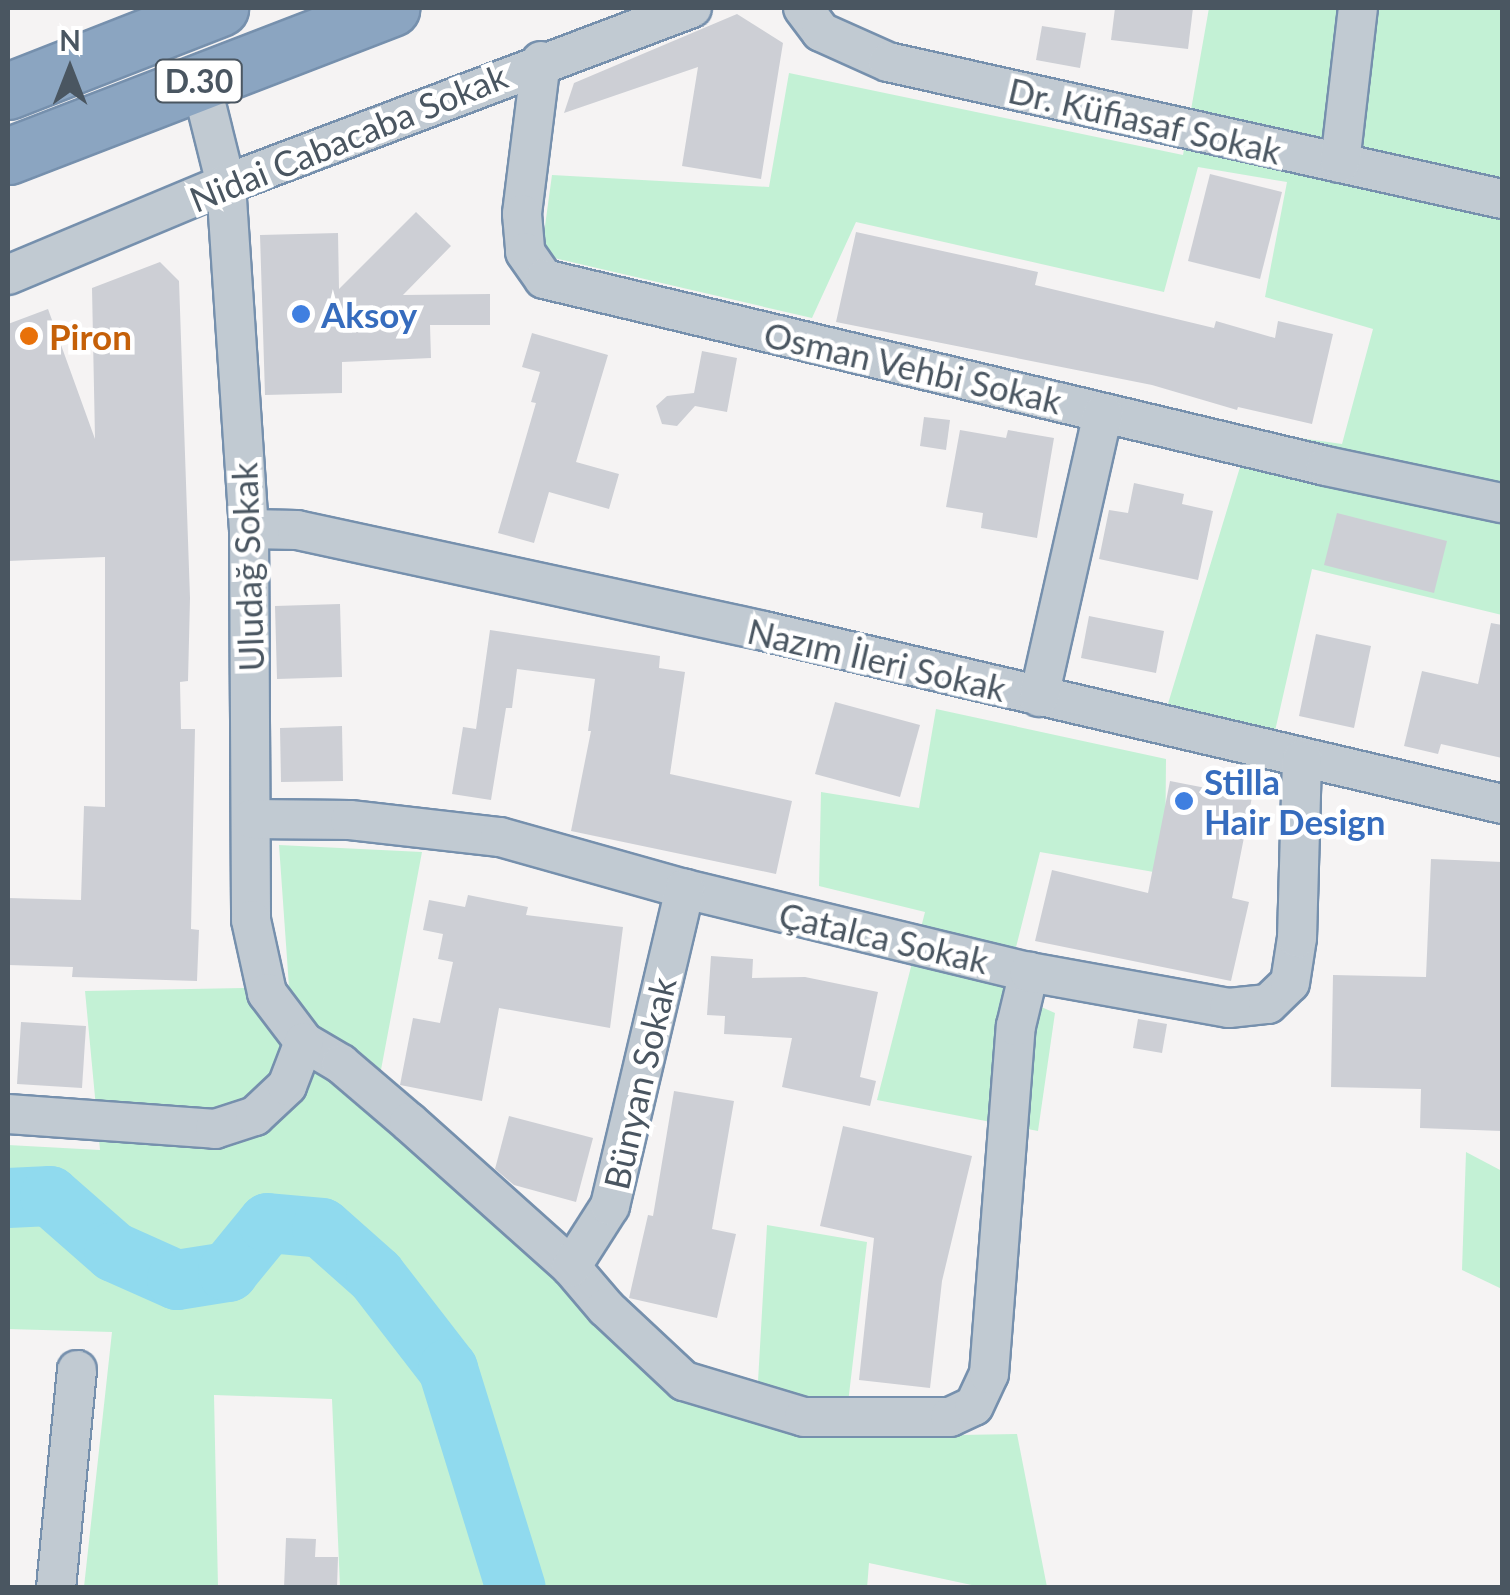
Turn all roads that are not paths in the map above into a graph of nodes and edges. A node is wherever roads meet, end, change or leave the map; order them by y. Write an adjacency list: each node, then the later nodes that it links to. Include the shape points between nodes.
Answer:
1 (220, 8): 8 (highway, D.30)
2 (391, 8): 7 (highway, D.30)
3 (692, 8): 6 (street, Nidai Cabacaba Sokak)
4 (803, 8): 10 (street, Dr. Küfiasaf Sokak, via 822,32 888,62)
5 (1358, 8): 10 (street)
6 (540, 61): 11 (street, Nidai Cabacaba Sokak); 14 (street, Osman Vehbi Sokak, via 522,214 525,252 544,279)
7 (200, 80): 9 (highway, D.30); 11 (street, Uludağ Sokak)
8 (8, 92)
9 (8, 156)
10 (1340, 163): 12 (street, Dr. Küfiasaf Sokak)
11 (226, 184): 13 (street, Nidai Cabacaba Sokak); 16 (street, Uludağ Sokak)
12 (1502, 199)
13 (8, 276)
14 (1103, 413): 15 (street, Osman Vehbi Sokak); 17 (street)
15 (1502, 503)
16 (248, 529): 17 (street, Nazım İleri Sokak, via 297,530); 20 (street, Uludağ Sokak)
17 (1039, 697): 18 (street, Nazım İleri Sokak)
18 (1302, 759): 19 (street, Nazım İleri Sokak); 22 (street, Çatalca Sokak, via 1297,938 1290,983 1268,1004 1229,1008)
19 (1502, 804)
20 (252, 819): 21 (street, Çatalca Sokak, via 350,820 500,836); 23 (street, Uludağ Sokak, via 251,920 267,994)
21 (685, 890): 22 (street, Çatalca Sokak); 25 (street, Bünyan Sokak, via 610,1206)
22 (1029, 972): 25 (street, via 1016,1026 989,1374 974,1406 950,1417 804,1417 684,1382)
23 (304, 1042): 24 (street, via 286,1086 255,1116 215,1129); 25 (street, via 341,1064)
24 (8, 1114)
25 (572, 1267)
26 (77, 1370): 27 (street)
27 (56, 1588)

